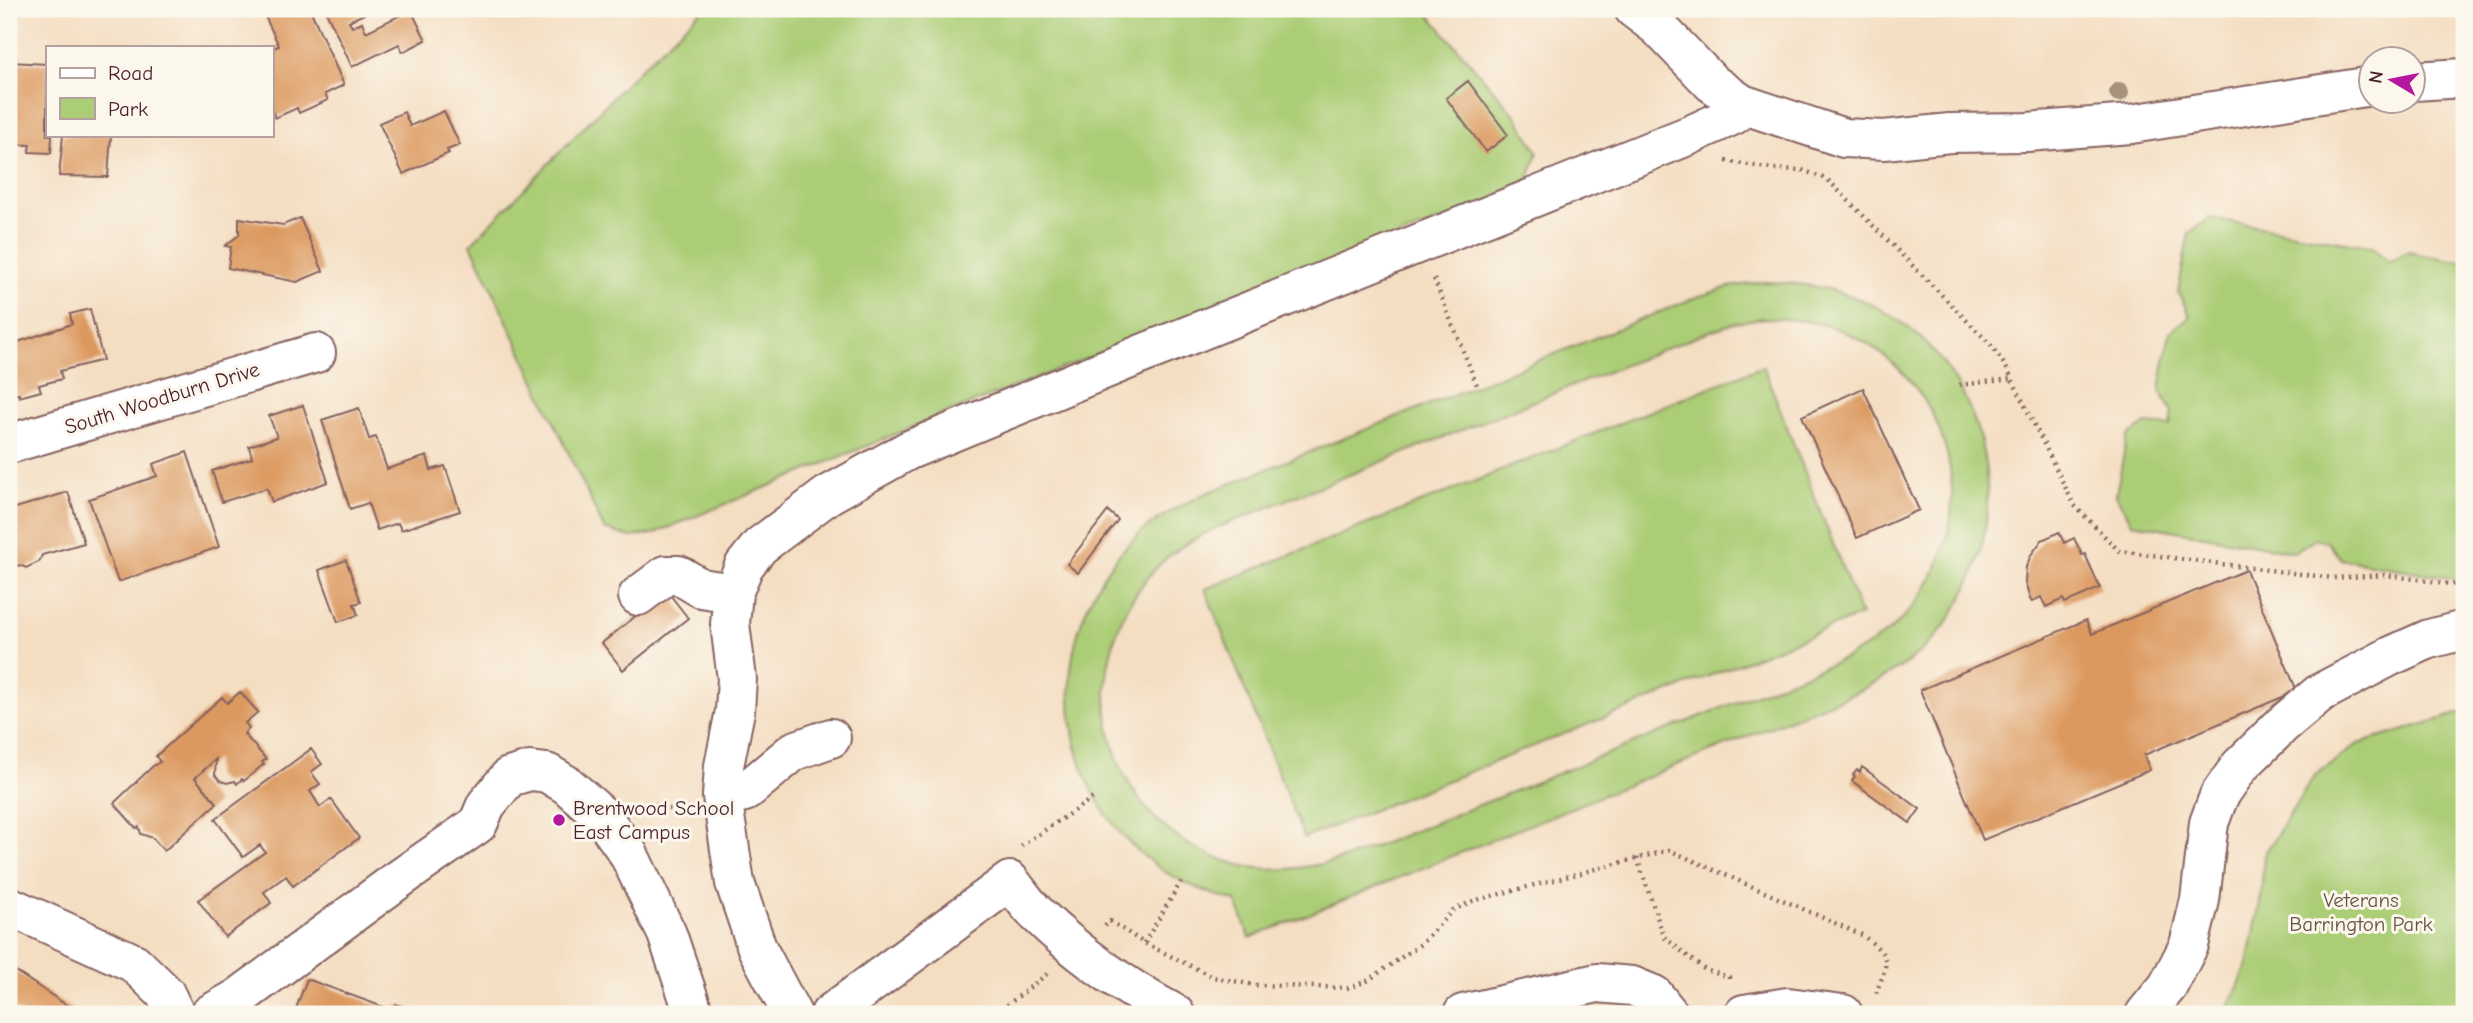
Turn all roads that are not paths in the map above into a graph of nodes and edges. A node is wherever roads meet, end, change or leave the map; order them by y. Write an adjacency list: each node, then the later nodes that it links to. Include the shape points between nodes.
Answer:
1 (1634, 9): 5 (street, via 1712,83)
2 (2464, 78): 3 (street)
3 (2428, 80)
4 (2358, 88): 5 (street, via 2131,124 1884,140 1844,138)
5 (1742, 104): 8 (street, via 1734,115 1690,135 909,450 828,495 760,546 744,566)
6 (316, 353): 7 (street, South Woodburn Drive)
7 (9, 444)
8 (733, 593): 9 (street, via 666,575); 12 (street, via 730,624 737,679 735,711 724,766)
9 (638, 596)
10 (2464, 630): 24 (street, via 2429,639 2320,693 2240,766 2219,796 2209,823 2200,901 2189,945 2168,986)
11 (831, 738): 12 (street, via 794,751 745,792)
12 (707, 807): 19 (street, via 758,948)
13 (9, 906): 16 (street, via 134,963 165,993)
14 (1737, 1002): 15 (street)
15 (1858, 1008)
16 (175, 1014)
17 (210, 1014): 18 (street, via 478,824 486,805 509,777 530,771 547,773 567,785 601,815 628,853 667,934)
18 (694, 1014)
19 (792, 1014)
20 (830, 1014): 21 (street, via 1010,881 1036,913 1078,950)
21 (1175, 1014)
22 (1463, 1014): 23 (street, via 1597,983 1632,986 1654,995)
23 (1669, 1014)
24 (2145, 1014)

